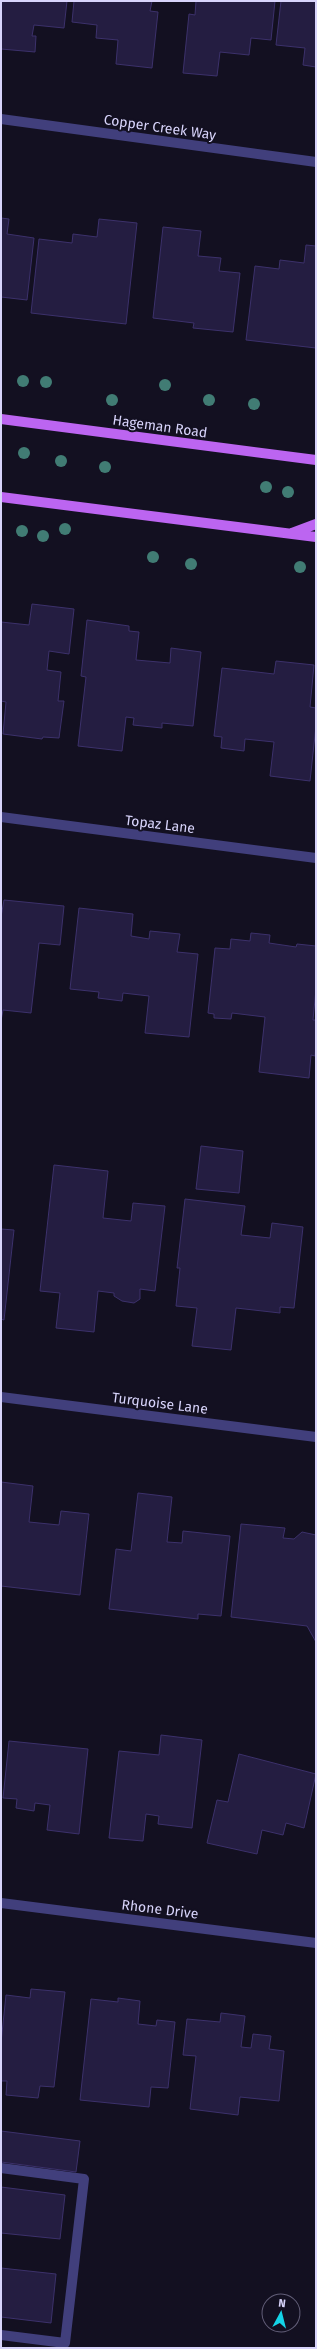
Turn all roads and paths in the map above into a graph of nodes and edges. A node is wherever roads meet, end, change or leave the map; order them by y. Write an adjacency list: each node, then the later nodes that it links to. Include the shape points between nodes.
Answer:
1 (1, 119): 2 (street, Copper Creek Way)
2 (316, 162)
3 (1, 419): 4 (main road, Hageman Road)
4 (316, 460)
5 (1, 497): 7 (main road)
6 (316, 524): 7 (main road)
7 (290, 534): 8 (main road)
8 (316, 537)
9 (1, 818): 10 (street, Topaz Lane)
10 (316, 858)
11 (1, 1397): 12 (street, Turquoise Lane)
12 (316, 1437)
13 (1, 1903): 14 (street, Rhone Drive)
14 (316, 1943)
15 (1, 2168): 16 (street, via 84,2178 65,2343)
16 (1, 2335)

